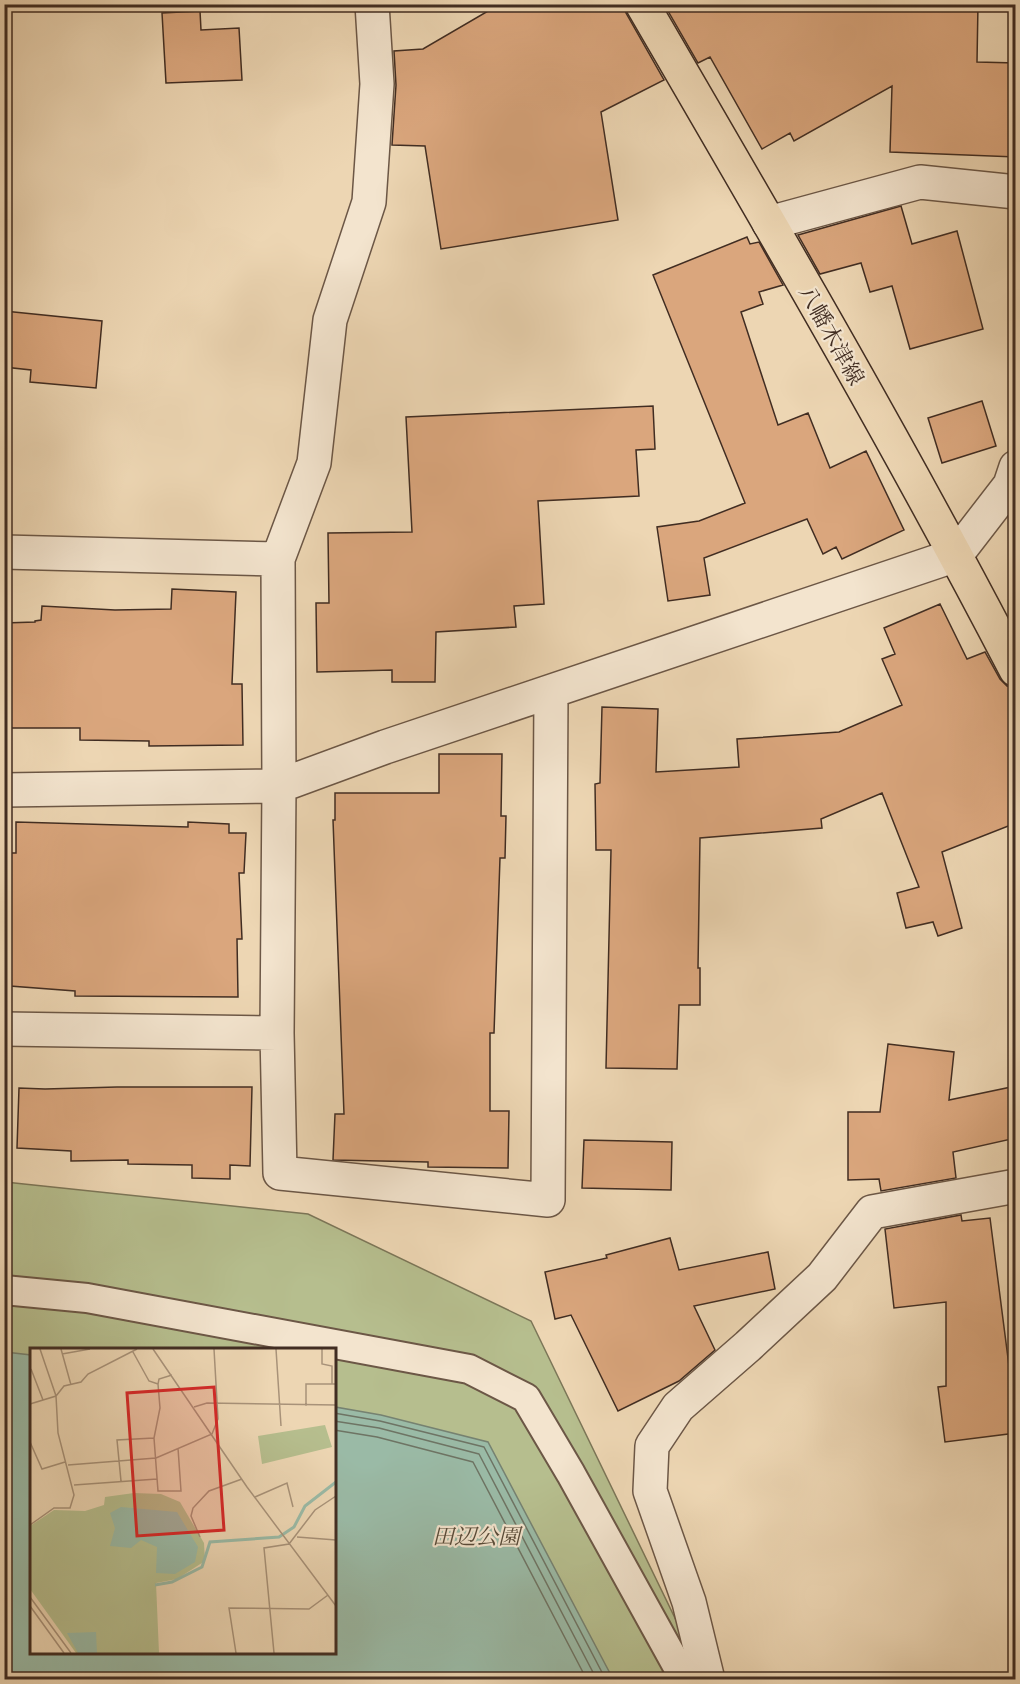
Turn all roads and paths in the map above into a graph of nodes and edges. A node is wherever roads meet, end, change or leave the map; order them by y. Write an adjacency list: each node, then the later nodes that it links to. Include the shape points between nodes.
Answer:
1 (372, 4): 8 (street, via 377,84 369,202 330,320 314,463)
2 (642, 4): 4 (main road, 八幡木津線)
3 (1016, 192): 4 (street, via 920,182)
4 (770, 224): 7 (main road, 八幡木津線)
5 (1016, 467): 7 (street, via 1010,485)
6 (4, 552): 8 (street)
7 (956, 555): 9 (main road, 八幡木津線); 10 (street)
8 (278, 559): 11 (street)
9 (1016, 670)
10 (551, 693): 11 (street); 14 (street, via 548,1200 280,1173)
11 (279, 786): 12 (street); 14 (street)
12 (4, 789)
13 (4, 1029): 14 (street)
14 (277, 1034)
15 (1016, 1186): 18 (street, via 872,1212 822,1277 678,1407 652,1446 651,1491 689,1602)
16 (4, 1290): 17 (lane, via 87,1298 469,1369 526,1398)
17 (686, 1680)
18 (708, 1680)

